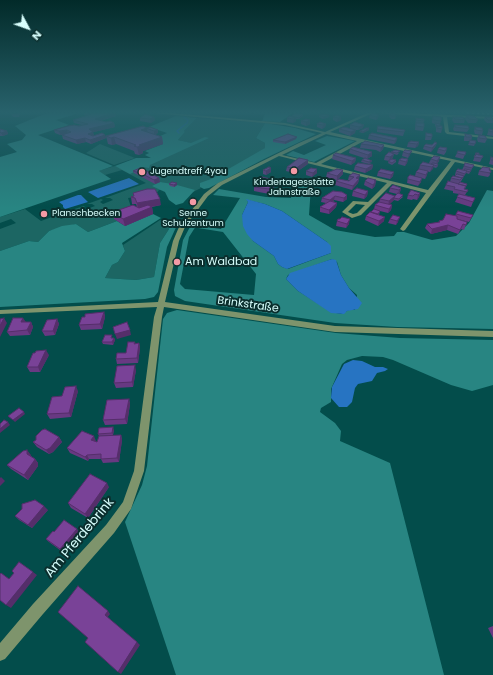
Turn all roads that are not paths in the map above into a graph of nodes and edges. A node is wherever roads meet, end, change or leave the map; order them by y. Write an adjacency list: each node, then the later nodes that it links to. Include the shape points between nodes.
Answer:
1 (300, 144): 4 (street)
2 (353, 144): 6 (street)
3 (376, 144): 5 (street)
4 (279, 154): 6 (street); 12 (street, via 220,184 204,198 179,233)
5 (453, 161): 7 (street); 9 (street)
6 (316, 164): 8 (street)
7 (493, 169)
8 (390, 182): 9 (street); 10 (street)
9 (429, 192): 11 (street)
10 (369, 204)
11 (403, 229)
12 (161, 304): 13 (street, Brinkstraße); 14 (street, Brinkstraße, via 335,329); 15 (street, Am Pferdebrink, via 139,471 127,505 110,529)
13 (0, 312)
14 (493, 334)
15 (0, 654)

